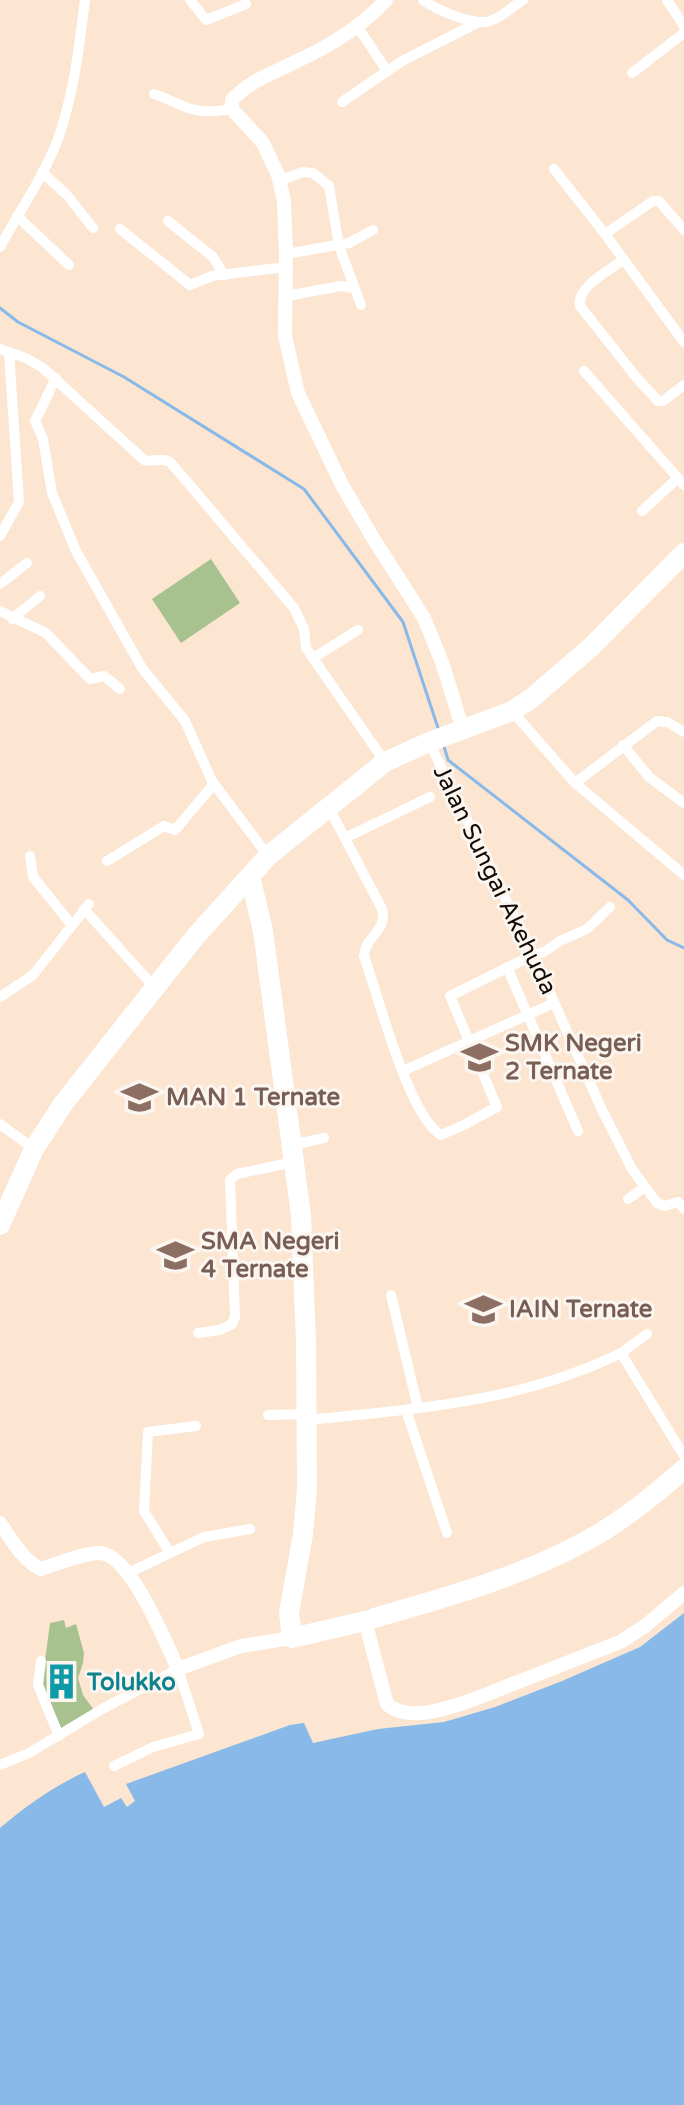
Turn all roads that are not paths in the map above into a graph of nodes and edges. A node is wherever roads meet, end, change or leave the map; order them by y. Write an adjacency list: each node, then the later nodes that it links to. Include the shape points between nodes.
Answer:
1 (85, 0): 18 (street, via 69,102)
2 (190, 0): 7 (street, via 206,20)
3 (386, 0): 9 (street)
4 (423, 0): 8 (street)
5 (523, 0): 8 (street, via 491,21)
6 (667, 0): 10 (street)
7 (246, 4)
8 (479, 22): 12 (street)
9 (357, 26): 12 (street); 16 (street, via 247,86 232,100)
10 (684, 26)
11 (684, 33): 13 (street)
12 (387, 71): 15 (street)
13 (632, 73)
14 (154, 94): 16 (street, via 190,109)
15 (342, 102)
16 (232, 109): 19 (street, via 263,143)
17 (554, 169): 26 (street)
18 (42, 172): 20 (street); 22 (street)
19 (279, 181): 27 (street, via 303,172 322,178 329,186); 30 (street)
20 (17, 216): 28 (street); 31 (street)
21 (168, 221): 32 (street, via 213,257)
22 (93, 228)
23 (120, 229): 32 (street, via 190,285)
24 (373, 230): 27 (street)
25 (684, 230): 26 (street, via 659,201 653,201)
26 (605, 234): 29 (street)
27 (339, 246): 30 (street); 33 (street)
28 (0, 247)
29 (623, 260): 36 (street); 40 (street, via 583,291 580,306 658,401)
30 (286, 261): 32 (street); 34 (street)
31 (69, 265)
32 (224, 275)
33 (354, 288): 34 (street); 35 (street)
34 (286, 296): 54 (street, via 285,336 298,393 342,485 424,618)
35 (361, 305)
36 (684, 342)
37 (5, 350): 39 (street); 43 (street, via 19,502)
38 (584, 371): 41 (street)
39 (56, 378): 51 (street, via 144,460 171,463 294,608); 60 (street, via 35,421 67,532 142,668 185,721)
40 (684, 385)
41 (681, 481): 42 (street)
42 (642, 511)
43 (0, 536)
44 (27, 563): 46 (street)
45 (680, 563): 53 (highway, via 571,666)
46 (0, 584)
47 (40, 596): 49 (street)
48 (0, 611): 49 (street)
49 (12, 619): 52 (street, via 46,633 90,679 104,676)
50 (358, 630): 51 (street)
51 (313, 658): 58 (street)
52 (120, 689)
53 (512, 711): 54 (highway); 59 (street)
54 (460, 730): 56 (highway)
55 (684, 732): 57 (street, via 657,721)
56 (430, 741): 58 (highway); 72 (street, Jalan Sungai Akehuda)
57 (623, 745): 59 (street); 62 (street, via 649,777)
58 (385, 762): 63 (highway)
59 (575, 783): 68 (street)
60 (214, 784): 66 (street); 67 (street, via 175,830 164,826)
61 (430, 797): 64 (street)
62 (684, 803)
63 (328, 806): 64 (street); 66 (highway)
64 (347, 837): 79 (street, via 384,917 364,956)
65 (30, 856): 71 (street, via 33,877)
66 (268, 856): 69 (highway)
67 (107, 861)
68 (684, 875)
69 (250, 876): 74 (highway); 84 (highway, via 263,931)
70 (610, 907): 72 (street, via 587,929)
71 (71, 924): 74 (street, via 86,907); 75 (street, via 33,975)
72 (533, 955): 73 (street); 76 (street, Jalan Sungai Akehuda)
73 (507, 967): 77 (street); 78 (street, via 450,996)
74 (155, 988): 83 (highway)
75 (0, 997)
76 (554, 1003): 77 (street); 85 (street, Jalan Sungai Akehuda, via 624,1155)
77 (527, 1015): 78 (street); 81 (street)
78 (469, 1043): 79 (street); 79 (street, via 497,1107 445,1135 427,1122)
79 (403, 1071)
80 (0, 1124): 83 (street)
81 (578, 1131)
82 (324, 1138): 84 (street)
83 (34, 1149): 88 (highway)
84 (293, 1154): 90 (street, via 230,1180 235,1317 220,1330); 95 (highway, via 303,1244)
85 (645, 1187): 86 (street); 87 (street, via 660,1205 678,1202)
86 (628, 1199)
87 (684, 1209)
88 (0, 1225)
89 (391, 1295): 93 (street)
90 (198, 1333)
91 (647, 1334): 92 (street)
92 (621, 1353): 93 (street, via 559,1380); 97 (street)
93 (412, 1409): 95 (street); 101 (street)
94 (268, 1415): 95 (street)
95 (307, 1417): 106 (highway, via 307,1488 289,1613)
96 (196, 1426): 102 (street, via 148,1432 144,1511)
97 (684, 1456)
98 (684, 1469): 105 (highway, via 571,1549)
99 (0, 1523): 103 (street, via 36,1568 99,1553 118,1561)
100 (250, 1529): 102 (street, via 204,1537)
101 (447, 1533)
102 (170, 1553): 103 (street)
103 (128, 1573): 108 (street)
104 (684, 1593): 105 (street, via 620,1642 438,1710 395,1711 387,1704)
105 (370, 1619): 106 (highway)
106 (292, 1638): 108 (street, via 241,1646)
107 (41, 1661): 109 (street, via 38,1685)
108 (178, 1669): 109 (street); 111 (street, via 199,1734 153,1747)
109 (59, 1736): 110 (street)
110 (0, 1765)
111 (114, 1766)

